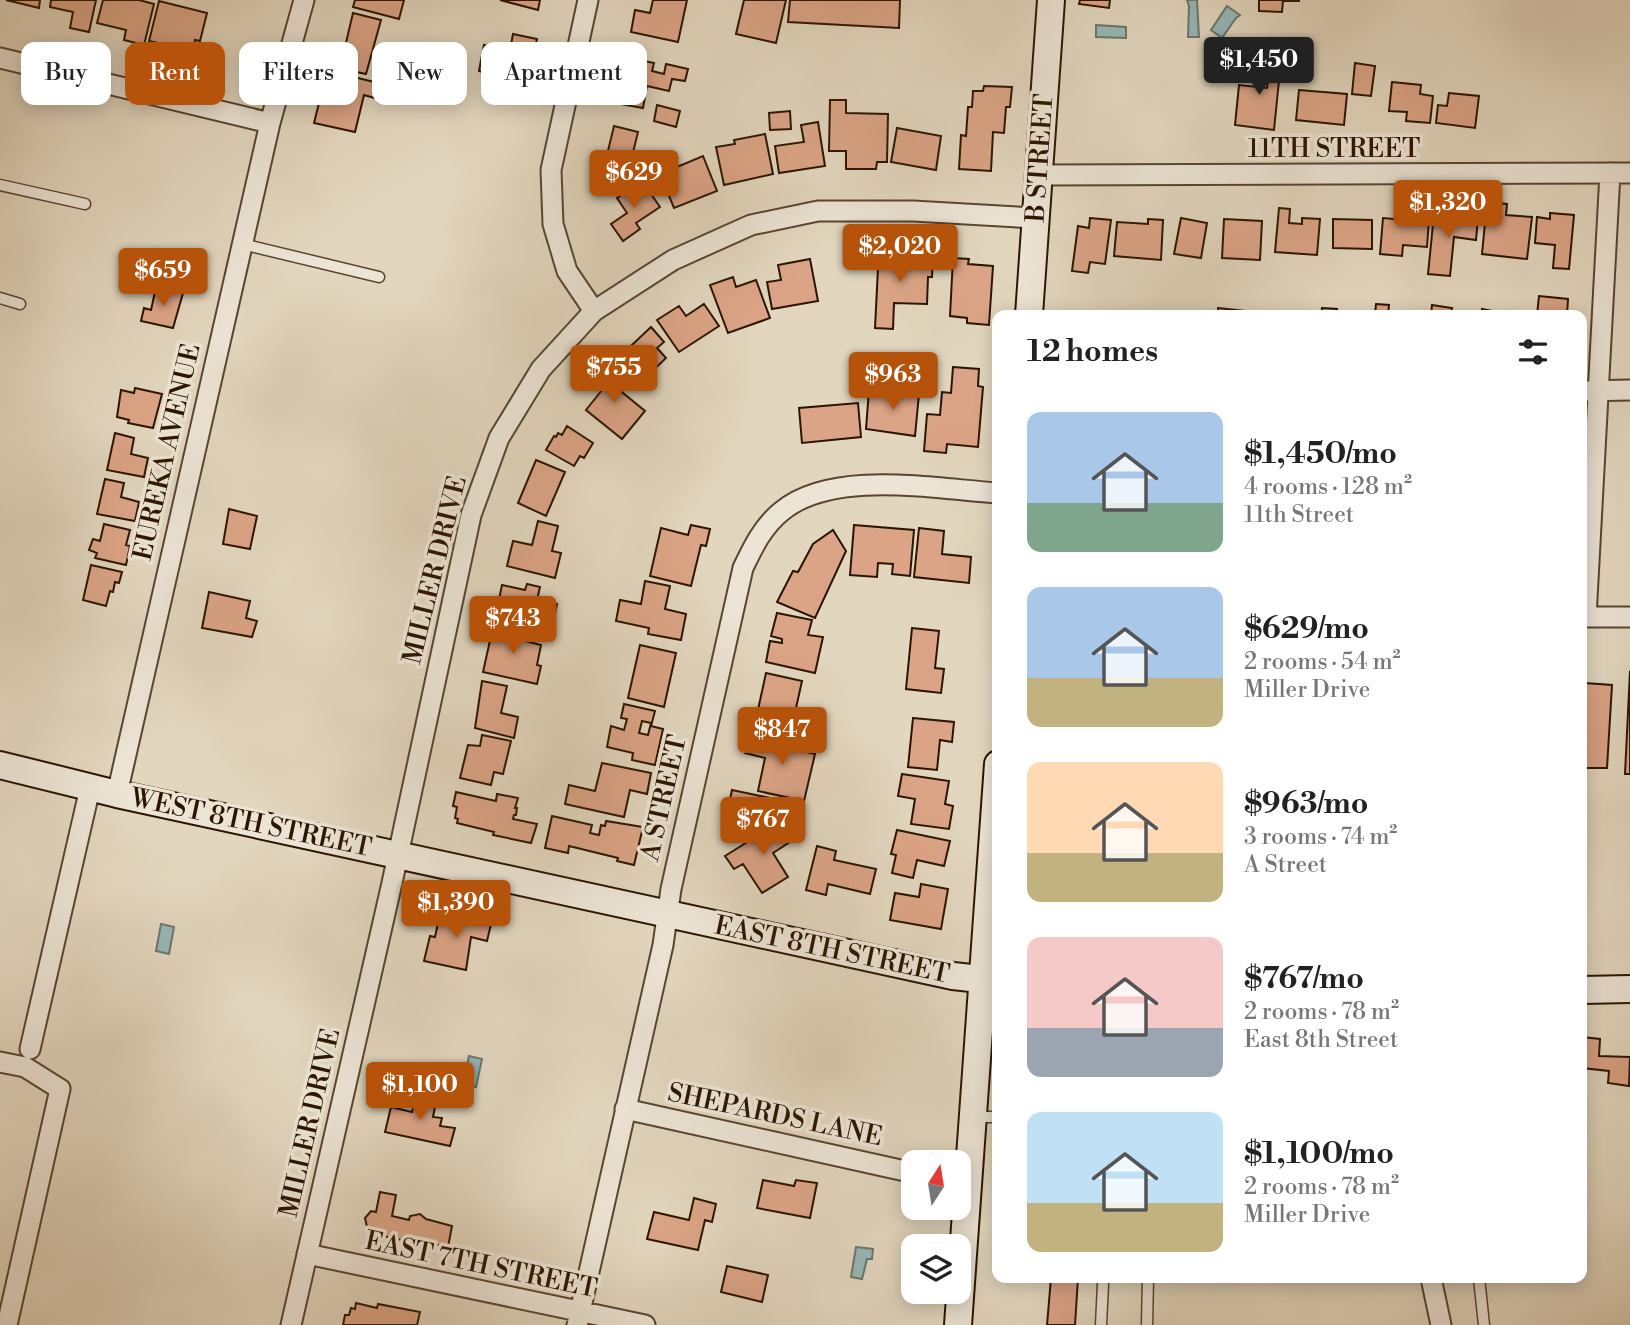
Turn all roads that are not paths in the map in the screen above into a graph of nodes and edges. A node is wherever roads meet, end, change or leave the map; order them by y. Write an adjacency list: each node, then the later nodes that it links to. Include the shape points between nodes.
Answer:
1 (304, 0): 5 (street, EUREKA AVENUE)
2 (588, 0): 16 (street, via 551,170 553,224 567,271)
3 (1051, 0): 7 (street, B STREET)
4 (0, 58): 5 (street)
5 (270, 122): 11 (street, EUREKA AVENUE)
6 (1620, 173): 7 (street, 11TH STREET); 18 (street)
7 (1038, 175): 10 (street, B STREET)
8 (0, 186): 9 (lane)
9 (85, 204)
10 (1035, 218): 15 (street, B STREET); 16 (street, MILLER DRIVE, via 818,211 751,225 673,260)
11 (242, 244): 12 (lane); 25 (street, EUREKA AVENUE)
12 (379, 277)
13 (0, 298): 14 (lane)
14 (20, 304)
15 (1029, 310)
16 (594, 311): 26 (street, MILLER DRIVE, via 541,369 499,438 468,528)
17 (1630, 390): 18 (street)
18 (1590, 391): 20 (street)
19 (992, 492): 28 (street, A STREET, via 859,484 816,491 782,510 759,536 743,568)
20 (1587, 504)
21 (1587, 617): 22 (street)
22 (1630, 617)
23 (0, 765): 24 (street, WEST 8TH STREET)
24 (90, 788): 25 (street, WEST 8TH STREET); 32 (street)
25 (117, 794): 26 (street, WEST 8TH STREET)
26 (398, 854): 28 (street, WEST 8TH STREET); 39 (street, MILLER DRIVE)
27 (992, 901): 29 (street)
28 (667, 915): 29 (street, EAST 8TH STREET); 34 (street, A STREET)
29 (989, 981): 35 (street)
30 (1630, 989): 31 (street)
31 (1587, 990)
32 (30, 1049)
33 (0, 1062): 45 (street, via 25,1067 60,1089)
34 (625, 1109): 37 (street, SHEPARDS LANE); 44 (street, A STREET)
35 (985, 1117): 36 (street)
36 (971, 1159)
37 (901, 1170)
38 (962, 1220): 48 (street)
39 (307, 1254): 44 (street, EAST 7TH STREET); 46 (street, MILLER DRIVE)
40 (1148, 1283): 50 (lane)
41 (1432, 1283): 51 (street)
42 (1480, 1283): 52 (lane)
43 (1103, 1284): 49 (lane)
44 (578, 1319): 47 (street, EAST 7TH STREET)
45 (7, 1325)
46 (291, 1325)
47 (645, 1325)
48 (958, 1325)
49 (1101, 1325)
50 (1147, 1325)
51 (1441, 1325)
52 (1484, 1325)

